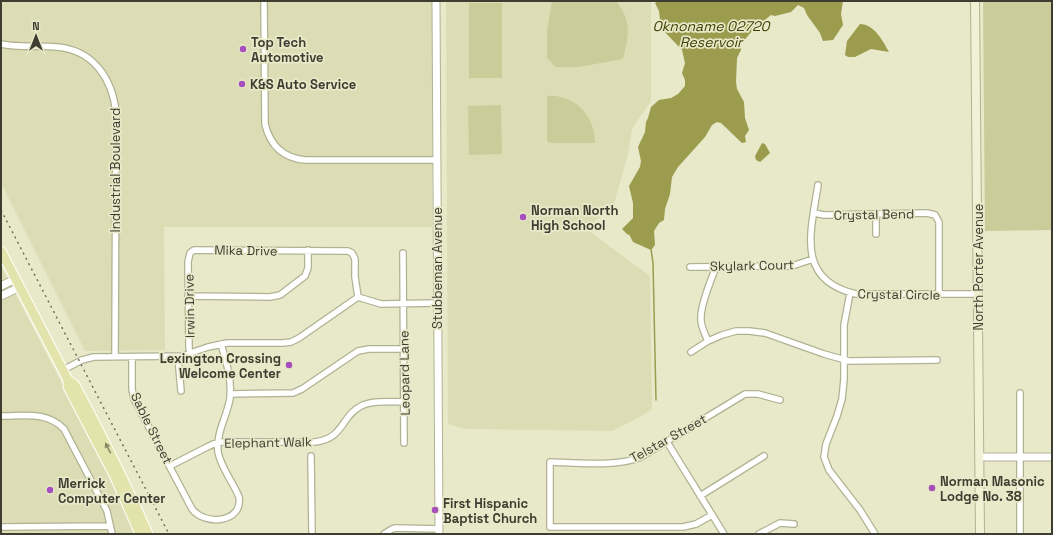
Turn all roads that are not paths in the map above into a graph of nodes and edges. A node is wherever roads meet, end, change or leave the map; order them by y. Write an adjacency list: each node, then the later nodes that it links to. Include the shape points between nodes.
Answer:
1 (264, 1): 5 (street, via 265,124 271,140 280,150 289,156 305,160)
2 (436, 1): 5 (street, Stubbeman Avenue)
3 (975, 1): 21 (main road, North Porter Avenue)
4 (1, 44): 32 (street, Industrial Boulevard, via 74,50 98,67 112,89 116,117)
5 (436, 160): 25 (street, Stubbeman Avenue)
6 (818, 185): 7 (street, Crystal Circle)
7 (814, 213): 8 (street, Crystal Bend); 14 (street, Crystal Circle, via 810,239)
8 (876, 214): 9 (street); 20 (street, Crystal Bend, via 935,215 939,222)
9 (876, 234)
10 (308, 250): 13 (street, Mika Drive, via 197,249 191,252); 23 (street, via 306,275 280,295); 24 (street, Mika Drive, via 345,250 352,254 355,259)
11 (1, 251): 17 (main road)
12 (403, 253): 26 (street, Leopard Lane)
13 (188, 258): 23 (street, Irwin Drive)
14 (813, 259): 16 (street, Skylark Court, via 792,266); 19 (street, Crystal Circle, via 826,279)
15 (690, 267): 16 (street, Skylark Court)
16 (716, 267): 27 (street, via 700,318)
17 (18, 283): 18 (street); 22 (street); 37 (main road)
18 (1, 286)
19 (850, 293): 20 (street, Crystal Circle); 35 (street, via 844,325)
20 (939, 294): 21 (street, Crystal Circle)
21 (978, 294): 50 (main road, North Porter Avenue)
22 (1, 296)
23 (188, 296): 31 (street, Irwin Drive)
24 (358, 297): 26 (street, via 376,303); 28 (street, via 291,342)
25 (437, 303): 26 (street); 59 (street, Stubbeman Avenue)
26 (403, 304): 29 (street, Leopard Lane)
27 (708, 341): 30 (street); 35 (street, via 736,331 756,332)
28 (221, 344): 31 (street); 41 (street, Sable Street, via 227,366)
29 (403, 349): 41 (street, via 358,351 293,394); 43 (street, Leopard Lane)
30 (691, 352)
31 (191, 354): 33 (street)
32 (115, 356): 34 (street); 37 (street, via 89,358)
33 (178, 356): 34 (street); 39 (street)
34 (132, 357): 53 (street, Sable Street, via 134,399)
35 (844, 360): 36 (street); 67 (street, via 842,399 824,457 829,470)
36 (937, 360)
37 (63, 370): 38 (main road)
38 (68, 380): 61 (main road, via 68,387 114,475); 62 (main road, one-way to 38, via 120,472 75,385)
39 (181, 391)
40 (1020, 393): 51 (street)
41 (230, 394): 45 (street, Sable Street)
42 (780, 400): 46 (street, Telstar Street, via 758,394 745,394)
43 (405, 402): 45 (street, Elephant Walk, via 362,406 353,412 337,434 325,440); 47 (street, Leopard Lane)
44 (1, 416): 57 (street, via 40,416 60,424 107,511)
45 (218, 442): 53 (street, Elephant Walk); 53 (street, Sable Street, via 219,457 239,500 237,510 228,518 208,519 197,515)
46 (667, 442): 54 (street); 55 (street, Telstar Street, via 642,457 626,462 550,462 550,527 683,527 696,524)
47 (404, 443)
48 (311, 456): 63 (street)
49 (764, 456): 54 (street)
50 (979, 457): 51 (street); 68 (main road, North Porter Avenue)
51 (1020, 457): 52 (street); 69 (street)
52 (1052, 457)
53 (170, 466)
54 (700, 496): 55 (street)
55 (712, 515): 65 (street)
56 (794, 524): 66 (street, via 780,523)
57 (110, 526): 58 (street); 60 (street)
58 (1, 527)
59 (438, 531): 64 (street, via 396,528)
60 (112, 534)
61 (140, 534)
62 (148, 534)
63 (312, 534)
64 (384, 534)
65 (724, 534)
66 (759, 534)
67 (875, 534)
68 (980, 534)
69 (1020, 534)

